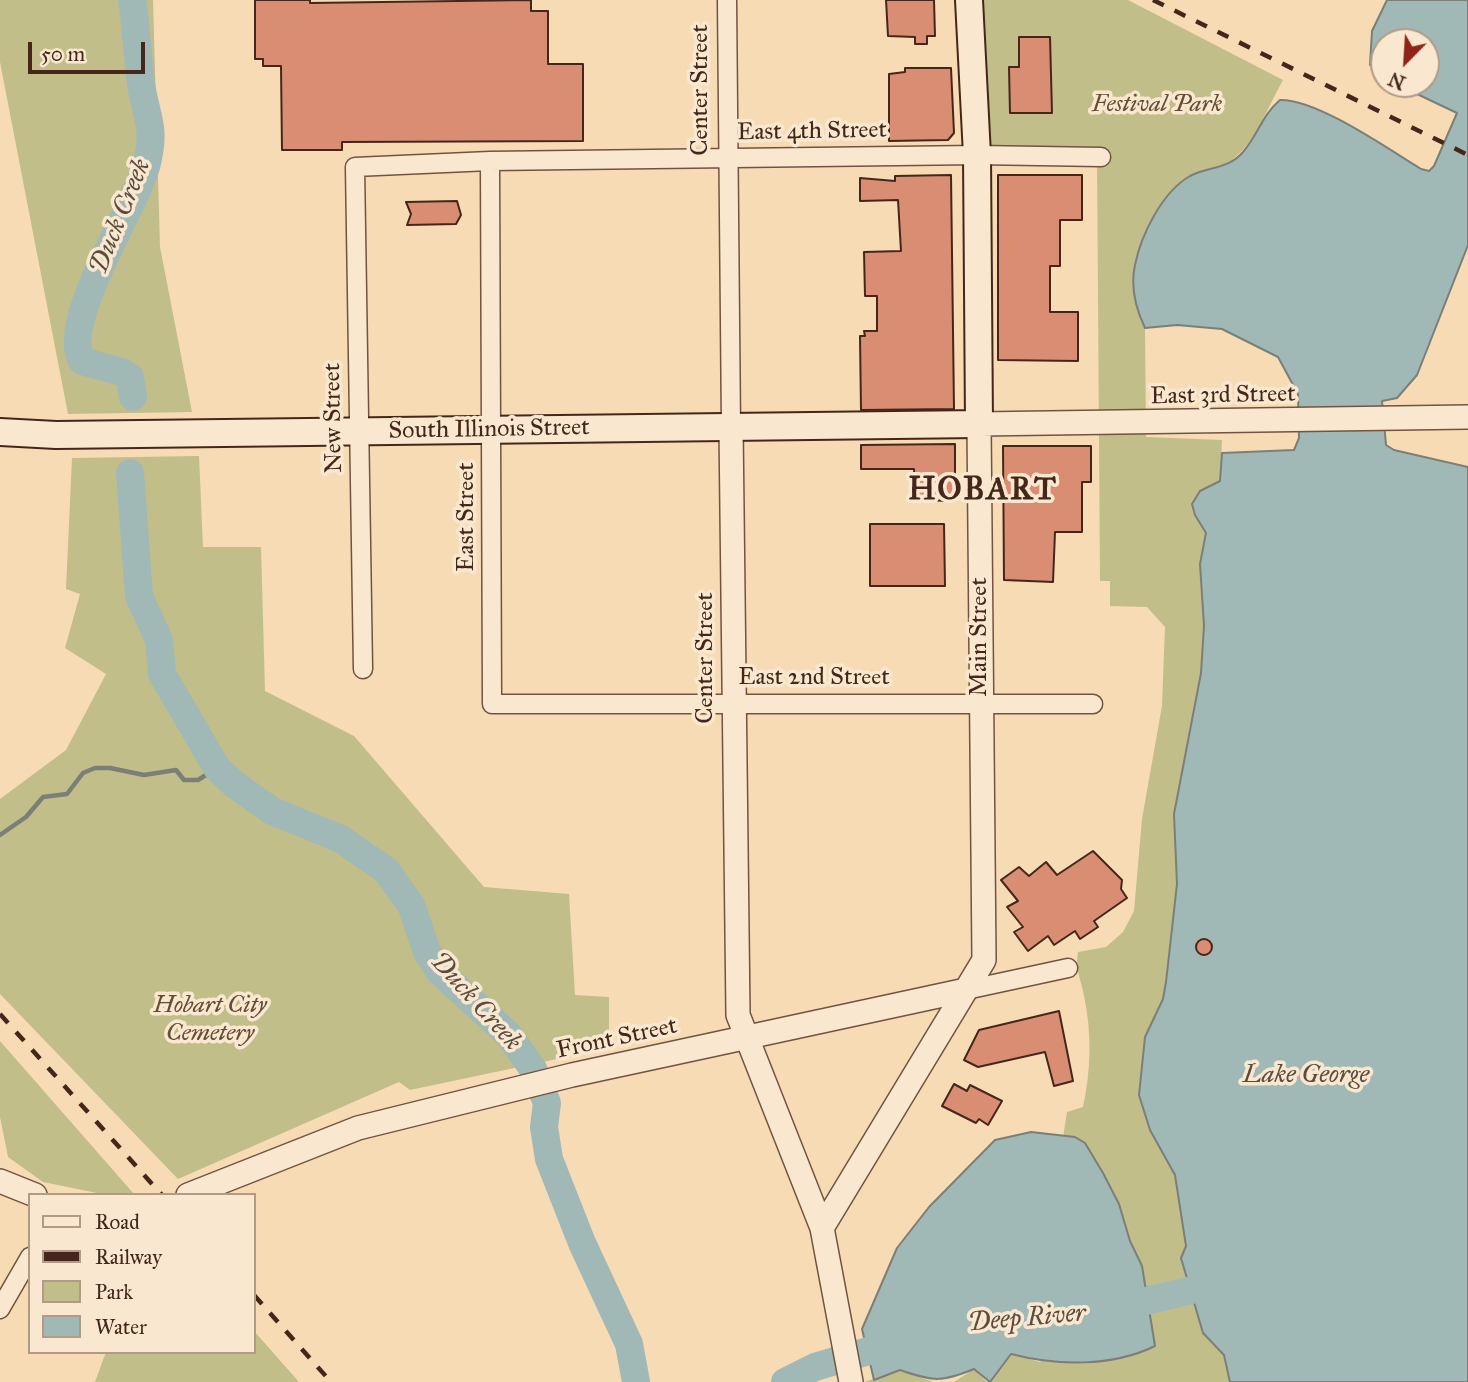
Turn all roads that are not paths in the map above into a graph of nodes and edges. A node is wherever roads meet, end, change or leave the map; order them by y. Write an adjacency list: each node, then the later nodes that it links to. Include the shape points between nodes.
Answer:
1 (727, 0): 4 (street, Center Street)
2 (969, 0): 3 (main road, Main Street)
3 (977, 155): 4 (street, East 4th Street); 5 (street, East 4th Street); 9 (main road, Main Street)
4 (728, 158): 6 (street, East 4th Street); 10 (street, Center Street)
5 (1101, 158)
6 (490, 161): 7 (street, East 4th Street); 11 (street, East Street)
7 (355, 167): 12 (street, New Street)
8 (1468, 417): 9 (street, East 3rd Street)
9 (979, 424): 10 (main road, South Illinois Street); 15 (street, Main Street)
10 (731, 427): 11 (main road, South Illinois Street); 16 (street, Center Street)
11 (491, 430): 12 (main road, South Illinois Street); 17 (street, East Street)
12 (358, 431): 13 (main road, South Illinois Street); 14 (street, New Street)
13 (0, 432)
14 (363, 669)
15 (981, 702): 16 (street, East 2nd Street); 18 (street, East 2nd Street); 20 (street, Main Street, via 984,960)
16 (733, 703): 17 (street, East 2nd Street); 21 (street, Center Street, via 738,1015)
17 (492, 704)
18 (1093, 704)
19 (1068, 968): 20 (street, Front Street)
20 (966, 990): 21 (street, Front Street); 25 (street, Main Street)
21 (747, 1037): 24 (street, Front Street, via 358,1128); 25 (street, Center Street)
22 (0, 1181): 23 (street)
23 (30, 1193)
24 (193, 1193)
25 (822, 1228): 28 (street, Center Street)
26 (28, 1260): 27 (street)
27 (0, 1309)
28 (851, 1382)

